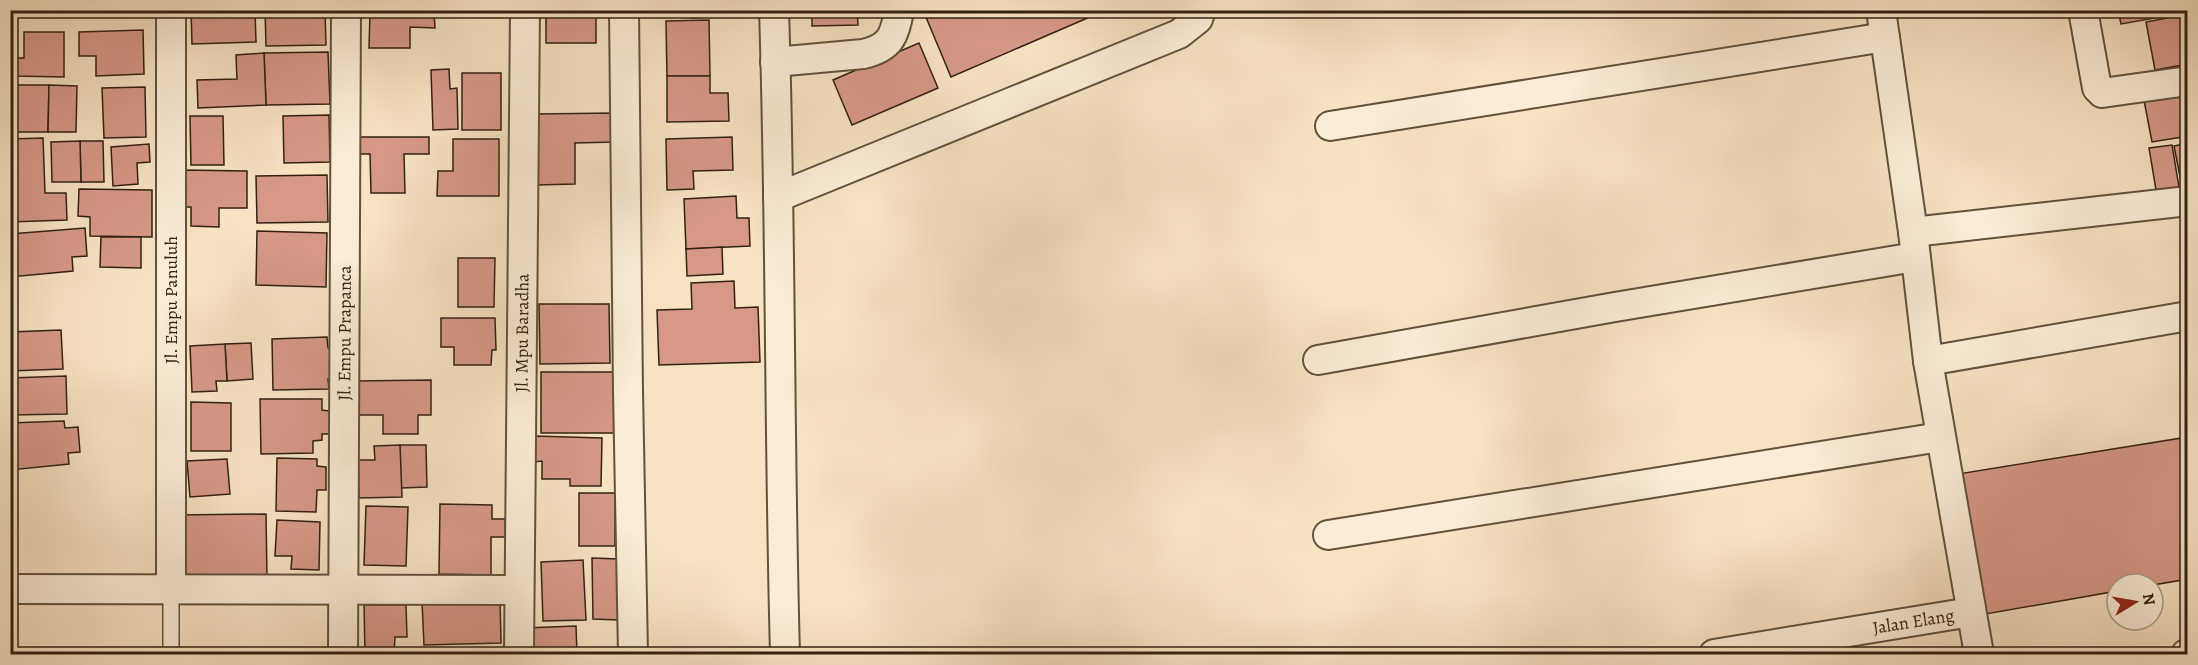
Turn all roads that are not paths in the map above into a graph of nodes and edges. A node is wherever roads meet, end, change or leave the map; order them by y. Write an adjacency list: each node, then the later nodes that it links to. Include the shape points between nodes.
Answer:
1 (171, 10): 23 (street, Jl. Empu Panuluh)
2 (346, 10): 22 (street, Jl. Empu Prapanca)
3 (525, 10): 24 (street, Jl. Mpu Baradha)
4 (624, 10): 29 (street)
5 (774, 10): 10 (street)
6 (899, 10): 10 (street, via 890,42 878,51)
7 (1202, 10): 13 (street, via 1198,19 1179,34)
8 (2083, 10): 11 (street, via 2097,87 2102,93)
9 (1883, 24): 12 (street); 15 (street)
10 (776, 62): 13 (street)
11 (2187, 81)
12 (1330, 126)
13 (778, 197): 30 (street)
14 (2187, 201): 15 (street)
15 (1914, 244): 17 (street, via 1615,307); 18 (street)
16 (2187, 316): 18 (street)
17 (1318, 360)
18 (1928, 361): 19 (street)
19 (1940, 437): 20 (street); 25 (street)
20 (1328, 535)
21 (10, 589): 23 (street)
22 (344, 589): 23 (street); 24 (street); 27 (street, Jl. Empu Prapanca)
23 (171, 590): 26 (lane)
24 (519, 590): 28 (street, Jl. Mpu Baradha)
25 (1971, 612): 31 (street, Jalan Elang); 32 (street)
26 (171, 654)
27 (343, 654)
28 (519, 654)
29 (633, 654)
30 (785, 654)
31 (1714, 654)
32 (1979, 654)

